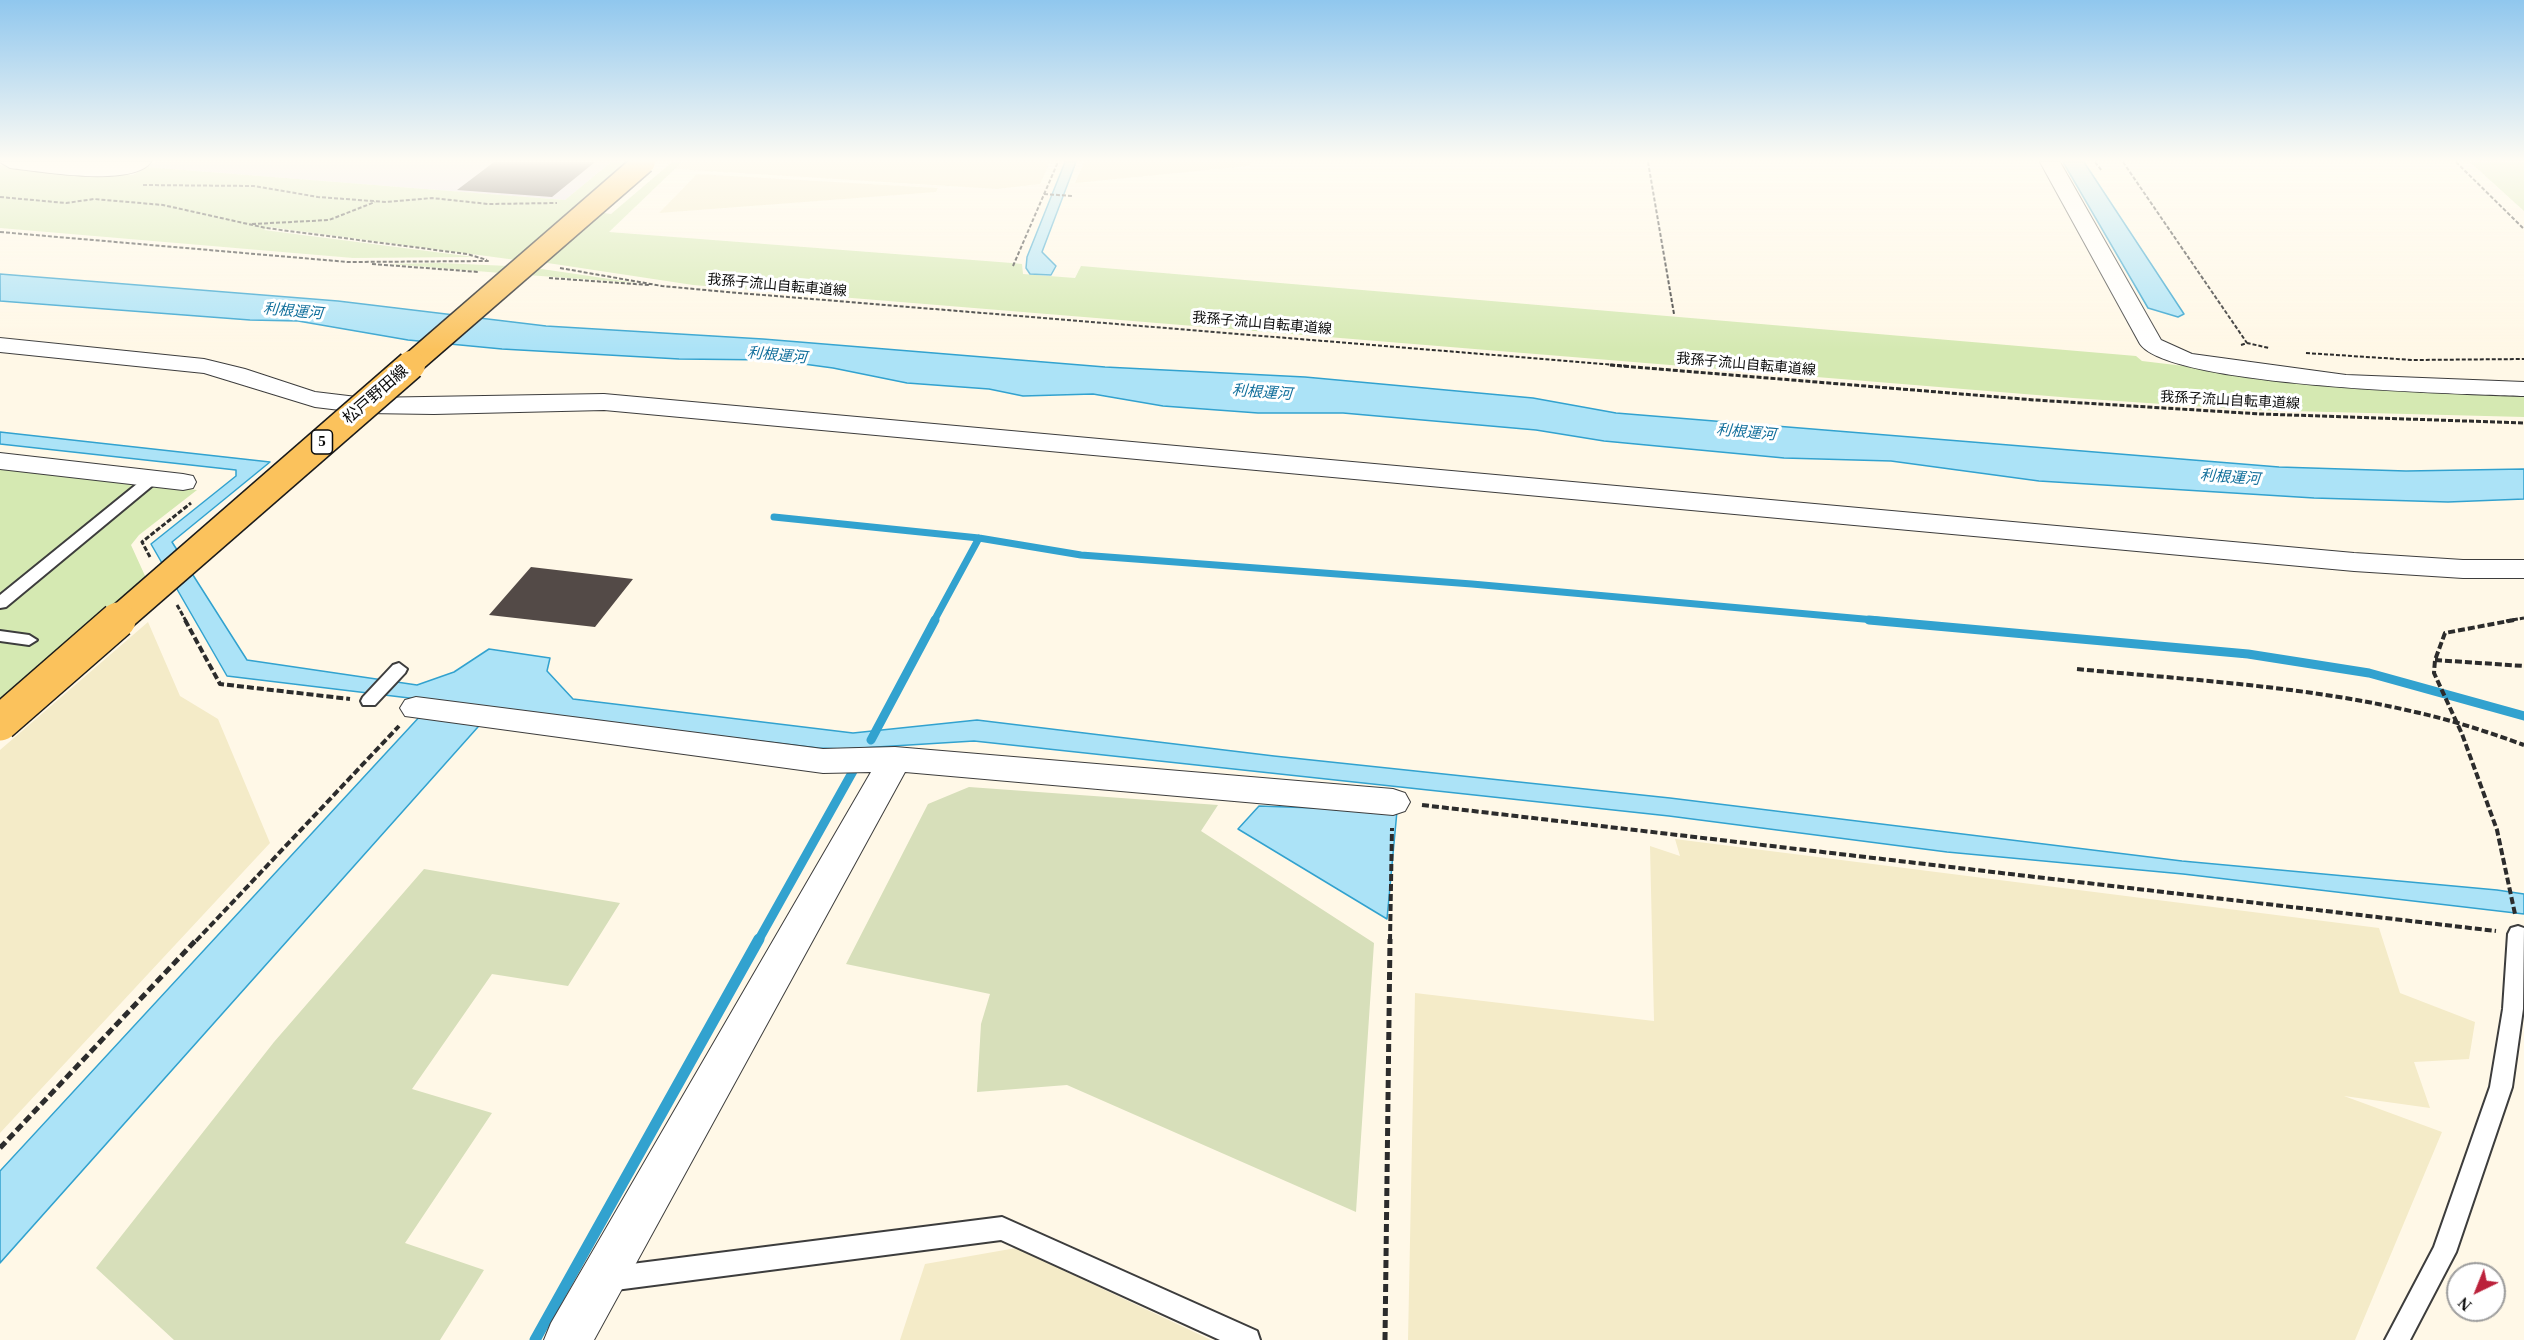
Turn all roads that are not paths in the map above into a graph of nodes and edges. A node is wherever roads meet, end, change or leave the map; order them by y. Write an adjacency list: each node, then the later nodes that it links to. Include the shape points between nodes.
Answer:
1 (572, 225): 15 (main road, 松戸野田線 / 5, bridge)
2 (2085, 225): 4 (street, via 2152,344 2176,358 2346,382)
3 (0, 345): 8 (street, via 205,366 288,394 330,402 446,408 604,402 2354,562)
4 (2524, 388)
5 (0, 461): 6 (street)
6 (153, 478): 7 (street); 9 (lane)
7 (188, 492)
8 (2524, 569)
9 (0, 603)
10 (0, 636): 11 (lane)
11 (29, 640)
12 (399, 669): 13 (lane)
13 (369, 701)
14 (416, 708): 16 (street, via 823,761)
15 (0, 723)
16 (894, 759): 17 (street); 19 (street)
17 (1392, 802)
18 (2518, 934): 22 (lane, via 2513,1009 2501,1087 2445,1252)
19 (601, 1280): 20 (street); 21 (lane, via 1002,1228)
20 (568, 1340)
21 (1248, 1340)
22 (2397, 1340)

